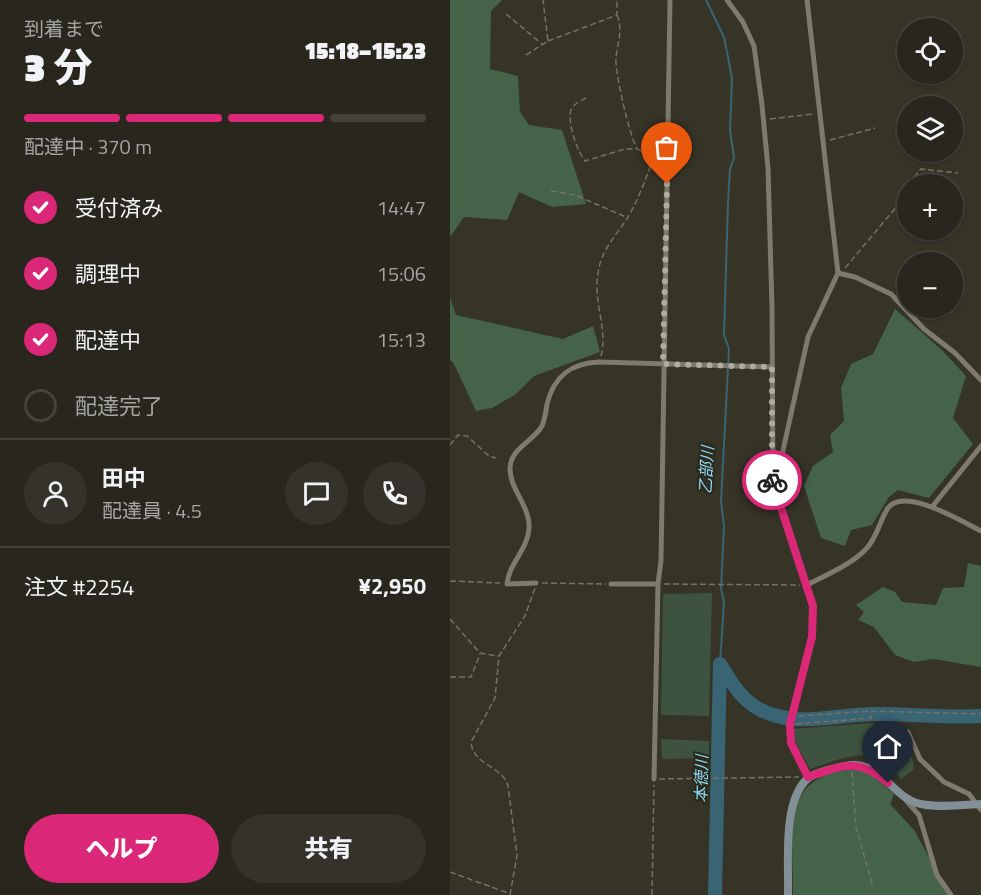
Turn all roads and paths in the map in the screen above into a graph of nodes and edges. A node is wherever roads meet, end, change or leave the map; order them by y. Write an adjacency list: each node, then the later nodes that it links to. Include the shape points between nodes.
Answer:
1 (543, 0): 8 (path)
2 (617, 0): 7 (path)
3 (670, 0): 18 (street)
4 (727, 0): 13 (street, via 754,46)
5 (807, 0): 12 (street)
6 (506, 14): 9 (path)
7 (617, 15): 8 (path); 16 (path, via 620,32 615,58 626,124)
8 (548, 40): 9 (path)
9 (543, 44): 10 (path)
10 (526, 55)
11 (586, 98): 16 (path, via 572,108 570,118 585,161 618,150)
12 (820, 115): 13 (path); 15 (street)
13 (763, 121): 27 (street, via 768,168)
14 (875, 128): 15 (path)
15 (823, 141): 24 (street)
16 (638, 149): 17 (path)
17 (652, 162): 18 (path); 23 (path)
18 (667, 163): 26 (street)
19 (958, 173): 20 (path, via 921,169)
20 (917, 174)
21 (551, 191): 23 (path, via 574,195)
22 (897, 206): 24 (path)
23 (628, 217): 25 (path, via 606,247 597,274 598,309 605,340)
24 (840, 273): 28 (street, via 891,294); 32 (street, via 808,337 780,464)
25 (600, 362): 26 (street); 36 (street, via 582,364 557,379 542,425 510,463 529,524 525,548 508,574)
26 (663, 364): 27 (street); 39 (street)
27 (772, 367): 32 (street)
28 (981, 380)
29 (450, 445): 31 (path, via 458,435 467,436)
30 (981, 446): 33 (street)
31 (495, 458)
32 (772, 473): 40 (street, via 778,503)
33 (932, 507): 34 (street); 40 (street, via 904,501 890,506 867,549)
34 (981, 531)
35 (450, 582): 36 (path)
36 (507, 584): 37 (street)
37 (536, 584): 38 (path); 43 (path, via 525,616)
38 (611, 584): 39 (street)
39 (658, 584): 40 (path); 52 (street)
40 (807, 585): 46 (street, via 813,606 812,637)
41 (450, 619): 42 (path)
42 (480, 653): 43 (path); 44 (path, via 471,677)
43 (499, 656): 57 (path, via 495,698 472,746 477,757 504,776 508,786 517,855)
44 (450, 677)
45 (871, 711): 46 (path); 47 (path); 48 (path, via 871,718)
46 (792, 714): 48 (street)
47 (981, 714)
48 (790, 724): 51 (street, via 791,743)
49 (908, 732): 54 (street, via 920,759 944,782 969,794)
50 (852, 765): 51 (main road); 53 (main road, via 873,770); 56 (path, via 856,827)
51 (808, 777): 52 (path); 59 (main road, via 790,808)
52 (654, 779): 58 (path)
53 (903, 796): 54 (main road, via 920,804); 60 (street, via 919,815 937,875)
54 (979, 806)
55 (450, 872): 57 (path)
56 (873, 887)
57 (510, 894)
58 (652, 895)
59 (788, 895)
60 (951, 895)

